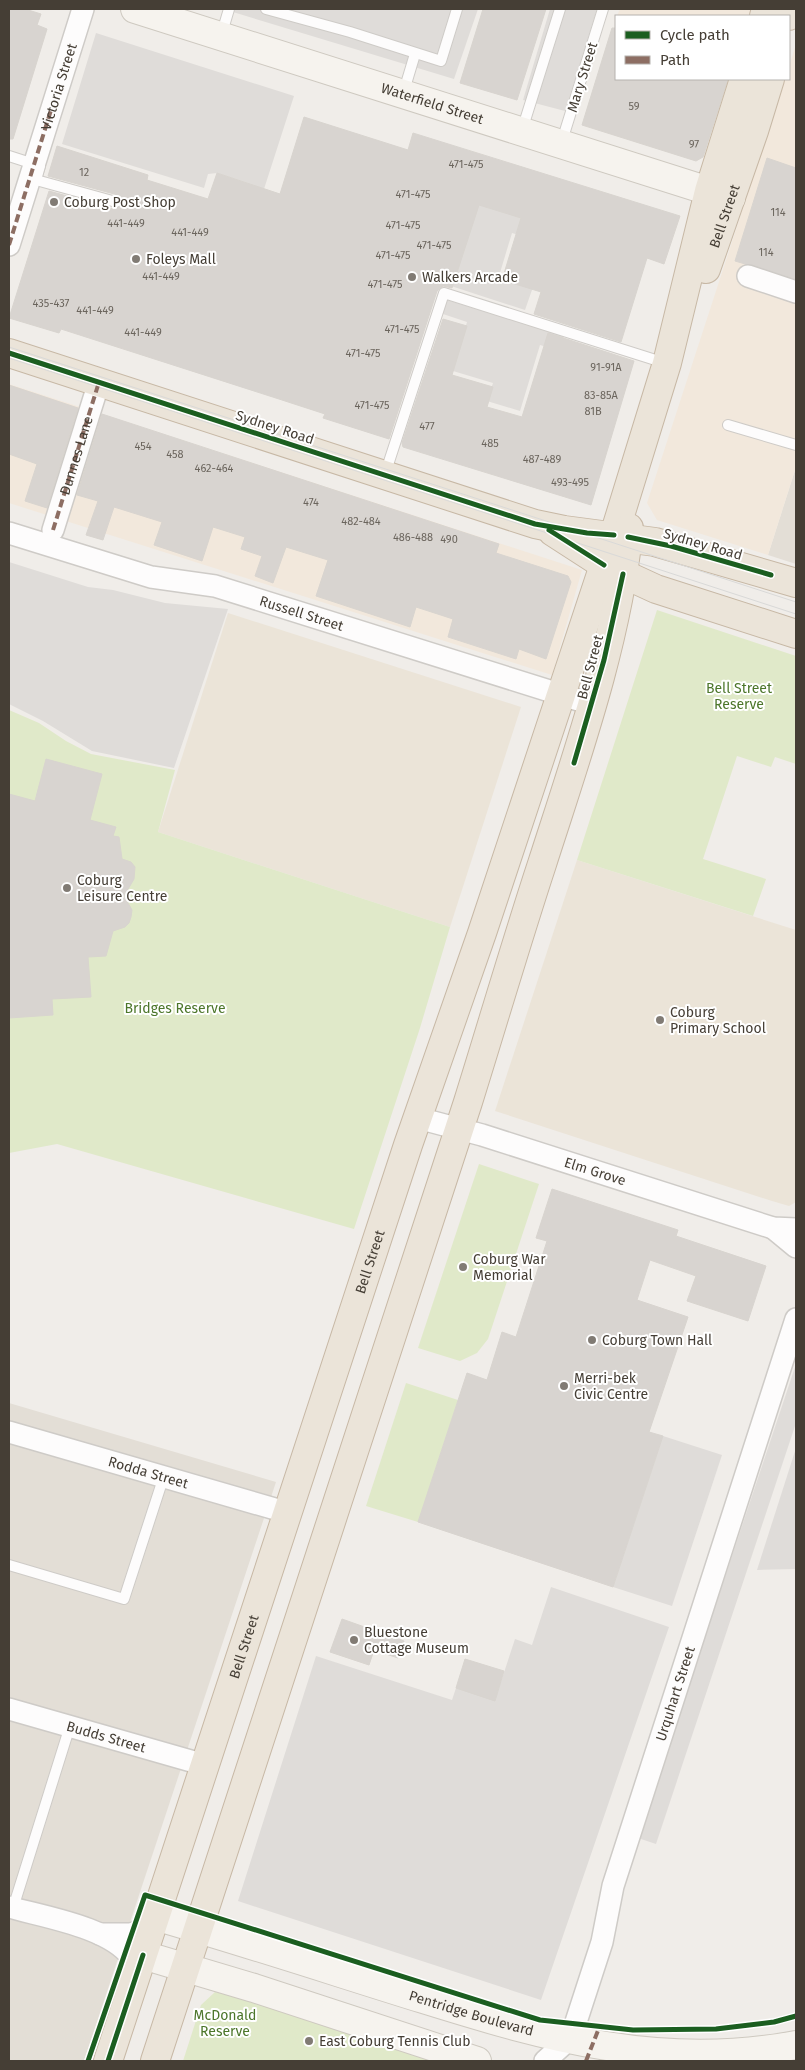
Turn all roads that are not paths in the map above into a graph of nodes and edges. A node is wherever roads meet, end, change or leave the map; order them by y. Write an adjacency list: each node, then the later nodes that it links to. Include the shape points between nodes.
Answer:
1 (83, 9): 16 (street, Victoria Street)
2 (136, 9): 8 (street, Waterfield Street)
3 (229, 9): 8 (lane)
4 (266, 9): 9 (lane)
5 (457, 9): 9 (lane, via 441,61)
6 (560, 9): 13 (lane)
7 (603, 9): 14 (lane, Mary Street)
8 (220, 37): 12 (street, Waterfield Street)
9 (415, 54): 12 (lane)
10 (744, 80): 17 (highway, Bell Street)
11 (770, 80): 17 (highway, Bell Street)
12 (402, 95): 13 (street, Waterfield Street)
13 (522, 132): 14 (street, Waterfield Street)
14 (561, 145): 17 (street, Waterfield Street)
15 (9, 156): 16 (lane)
16 (33, 164): 18 (lane, via 40,166 36,180); 19 (street, Victoria Street)
17 (720, 195): 23 (highway, Bell Street, via 708,262)
18 (116, 202)
19 (9, 245)
20 (748, 276): 21 (street)
21 (796, 292)
22 (9, 353): 24 (highway, Sydney Road)
23 (669, 357): 27 (lane, via 444,293); 31 (highway, Bell Street, via 637,463)
24 (99, 382): 27 (highway, Sydney Road); 29 (street, Dunnes Lane)
25 (728, 425): 26 (lane)
26 (796, 445)
27 (385, 474): 28 (highway, Sydney Road)
28 (535, 524): 31 (highway, Sydney Road); 32 (highway, Sydney Road)
29 (53, 530)
30 (9, 533): 35 (street, Russell Street, via 151,577 216,586)
31 (621, 536): 32 (highway, Bell Street); 33 (highway, Sydney Road, via 671,546)
32 (613, 569): 34 (highway, Sydney Road, via 656,589); 35 (highway, Bell Street); 36 (highway, Bell Street, via 604,660)
33 (796, 583)
34 (796, 634)
35 (562, 696): 36 (street, Russell Street); 37 (highway, Bell Street)
36 (591, 704): 38 (highway, Bell Street)
37 (482, 932): 38 (highway); 39 (highway, Bell Street)
38 (516, 941): 40 (highway, Bell Street)
39 (418, 1118): 40 (street, Elm Grove); 47 (highway, Bell Street)
40 (459, 1130): 41 (street, Elm Grove); 54 (highway, Bell Street)
41 (773, 1228): 42 (street, Elm Grove); 43 (street, Elm Grove)
42 (796, 1229)
43 (796, 1246)
44 (796, 1319): 58 (street, Urquhart Street, via 613,1886 592,1977)
45 (9, 1432): 46 (street, Rodda Street)
46 (164, 1476): 47 (street, Rodda Street); 48 (lane, via 124,1598)
47 (289, 1513): 51 (highway, Bell Street)
48 (9, 1565)
49 (9, 1708): 50 (street, Budds Street)
50 (70, 1726): 51 (street, Budds Street); 52 (lane)
51 (205, 1765): 53 (highway, Bell Street)
52 (11, 1907): 55 (street)
53 (153, 1922): 54 (street, Pentridge Boulevard); 55 (street, via 131,1934); 56 (highway, Bell Street)
54 (199, 1929): 57 (highway, Bell Street); 58 (street, Pentridge Boulevard)
55 (100, 1934): 56 (street, via 123,1948)
56 (140, 1964): 57 (street); 60 (highway, Bell Street)
57 (186, 1968): 61 (highway, Bell Street); 62 (street)
58 (566, 2042): 59 (street, Pentridge Boulevard, via 666,2058); 63 (street, Urquhart Street)
59 (791, 2051)
60 (108, 2061)
61 (155, 2061)
62 (477, 2061)
63 (545, 2061)

